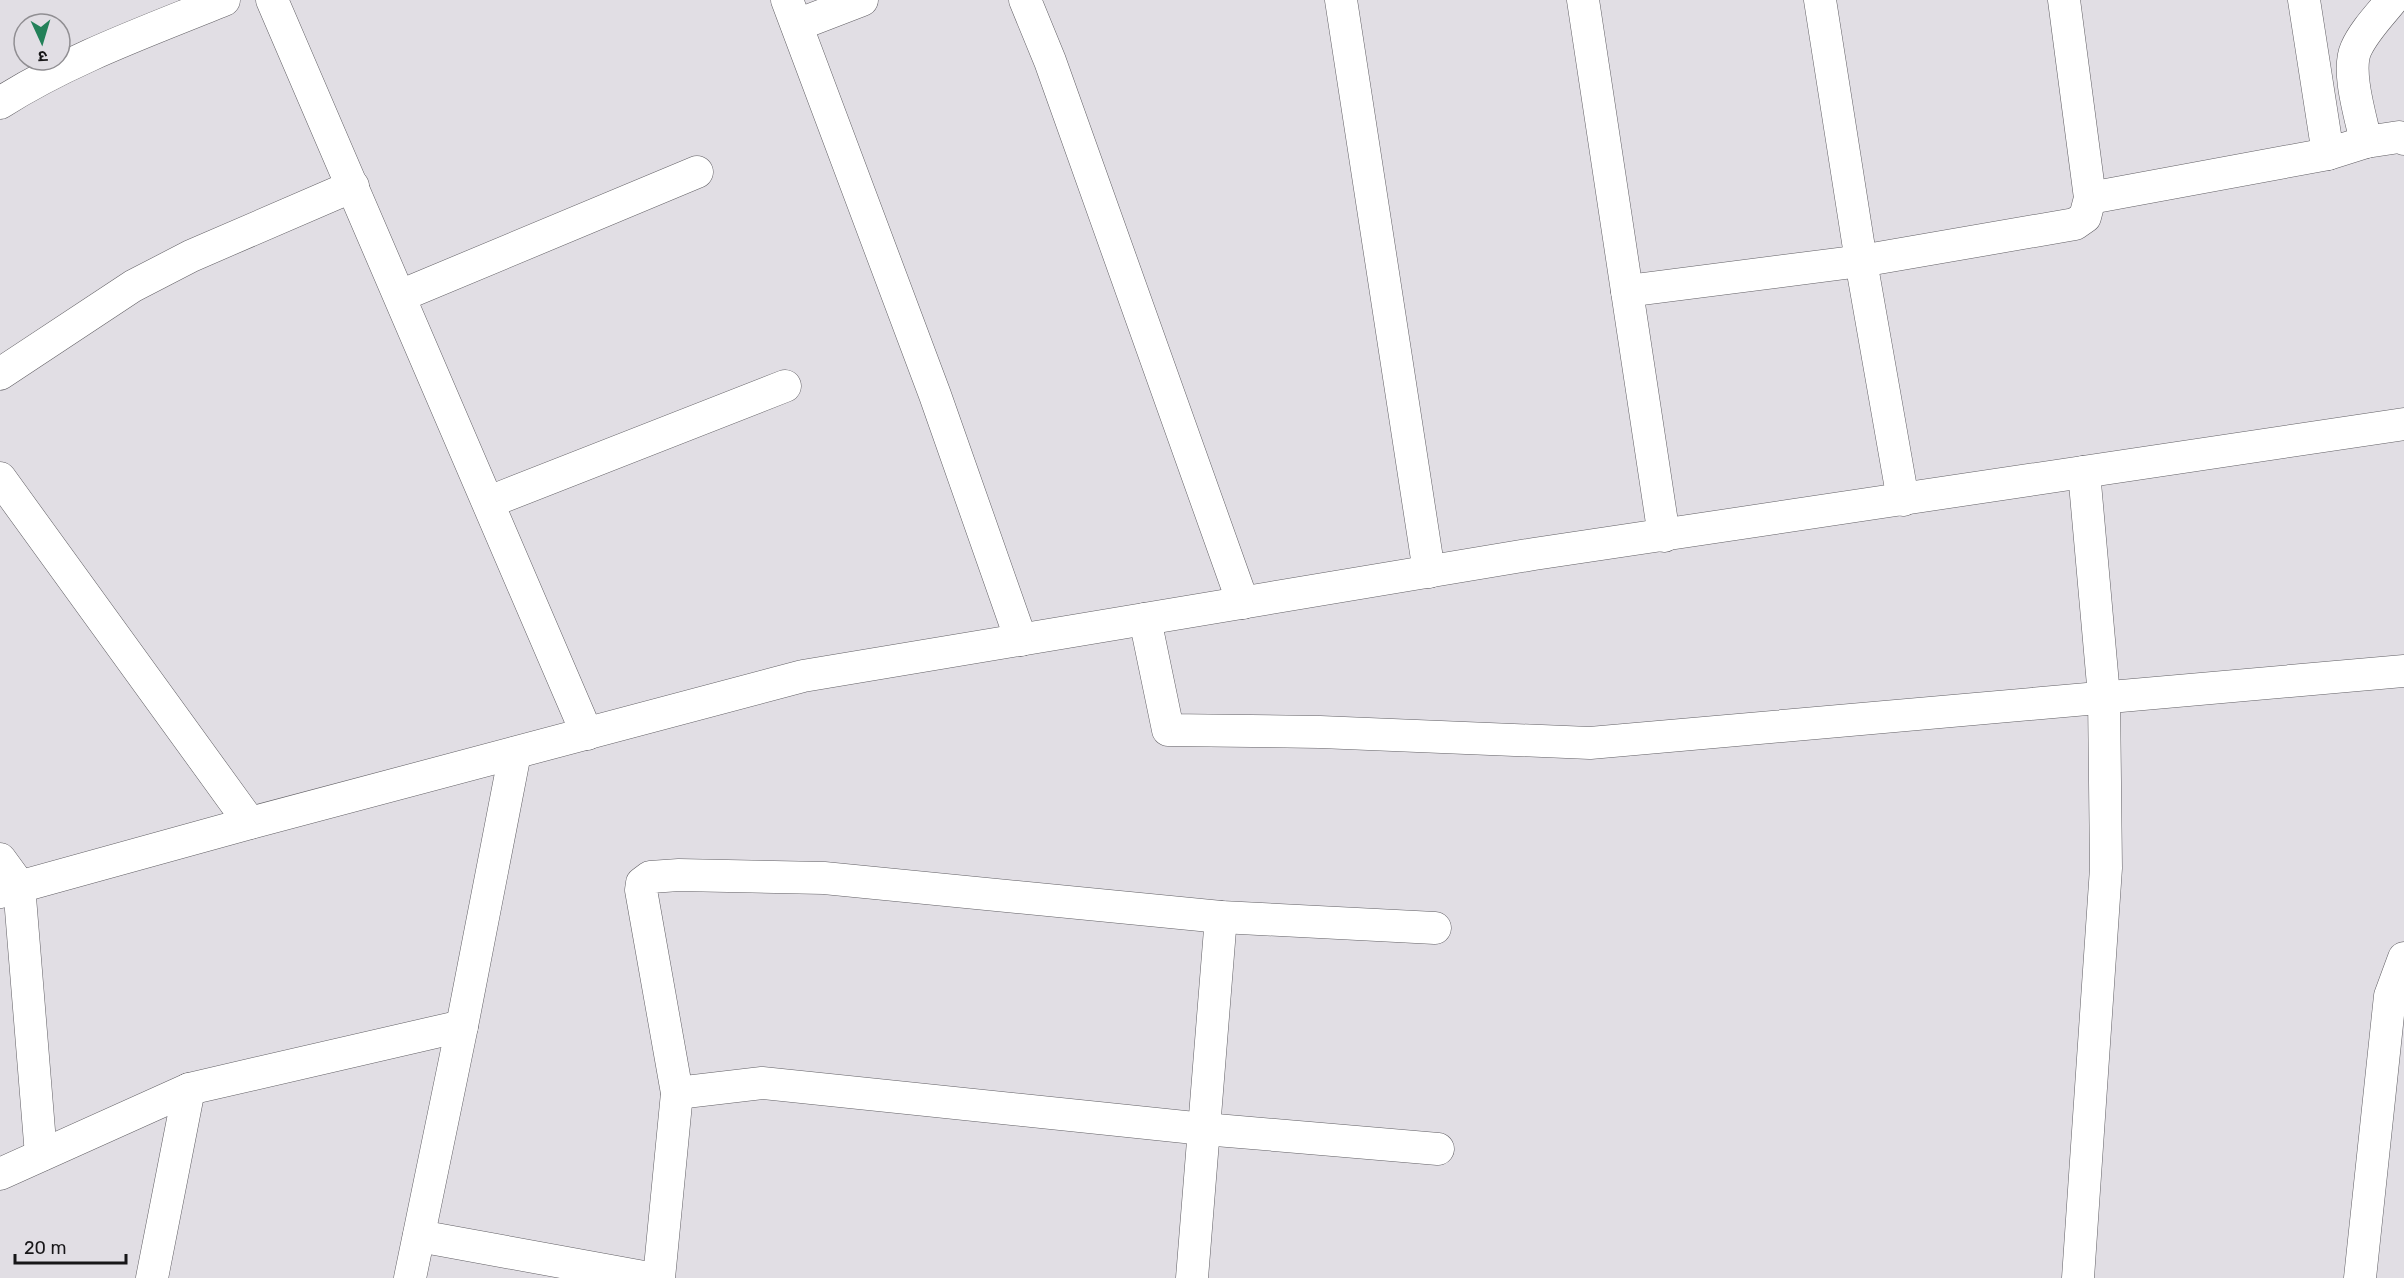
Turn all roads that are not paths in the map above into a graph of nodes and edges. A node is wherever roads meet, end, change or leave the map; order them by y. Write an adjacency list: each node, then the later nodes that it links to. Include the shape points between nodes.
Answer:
1 (224, 0): 12 (street, via 102,50)
2 (272, 0): 17 (street)
3 (862, 0): 11 (street)
4 (1024, 0): 31 (street, via 1050,61)
5 (1341, 0): 30 (street)
6 (1583, 0): 20 (street)
7 (1820, 0): 19 (street)
8 (2064, 0): 18 (street)
9 (2304, 0): 15 (street)
10 (2392, 0): 14 (street, via 2355,51 2354,81)
11 (792, 13): 33 (street, via 930,383)
12 (0, 103)
13 (2404, 139): 14 (street)
14 (2366, 142): 15 (street)
15 (2328, 154): 18 (street)
16 (697, 172): 21 (street)
17 (352, 186): 21 (street); 22 (street, via 191,256 133,286)
18 (2090, 198): 19 (street, via 2085,217 2075,224)
19 (1862, 261): 20 (street); 27 (street)
20 (1627, 291): 29 (street)
21 (400, 296): 28 (street)
22 (0, 374)
23 (785, 386): 28 (street)
24 (2404, 424): 25 (street)
25 (2084, 472): 27 (street); 35 (street)
26 (0, 478): 38 (street)
27 (1904, 500): 29 (street)
28 (489, 502): 36 (street)
29 (1664, 536): 30 (street)
30 (1429, 572): 31 (street)
31 (1243, 603): 32 (street)
32 (1144, 619): 33 (street); 35 (street, via 1168,730 1590,742)
33 (1020, 640): 36 (street, via 803,676)
34 (2404, 671): 35 (street)
35 (2104, 696): 57 (street, via 2106,867)
36 (587, 734): 37 (street)
37 (515, 753): 38 (street); 44 (street)
38 (250, 823): 40 (street)
39 (0, 859): 40 (street)
40 (9, 889): 49 (street)
41 (1221, 917): 42 (street); 46 (street, via 824,878 650,877 642,883 641,890); 47 (street)
42 (1435, 928)
43 (2404, 958): 58 (street, via 2390,996)
44 (462, 1026): 45 (street); 51 (street)
45 (189, 1089): 49 (street); 52 (street)
46 (677, 1093): 47 (street, via 762,1083); 55 (street)
47 (1204, 1129): 48 (street); 56 (street)
48 (1438, 1149)
49 (41, 1155): 50 (street)
50 (0, 1174)
51 (419, 1236): 53 (street); 54 (street)
52 (152, 1278)
53 (410, 1278)
54 (649, 1278)
55 (659, 1278)
56 (1192, 1278)
57 (2078, 1278)
58 (2360, 1278)

